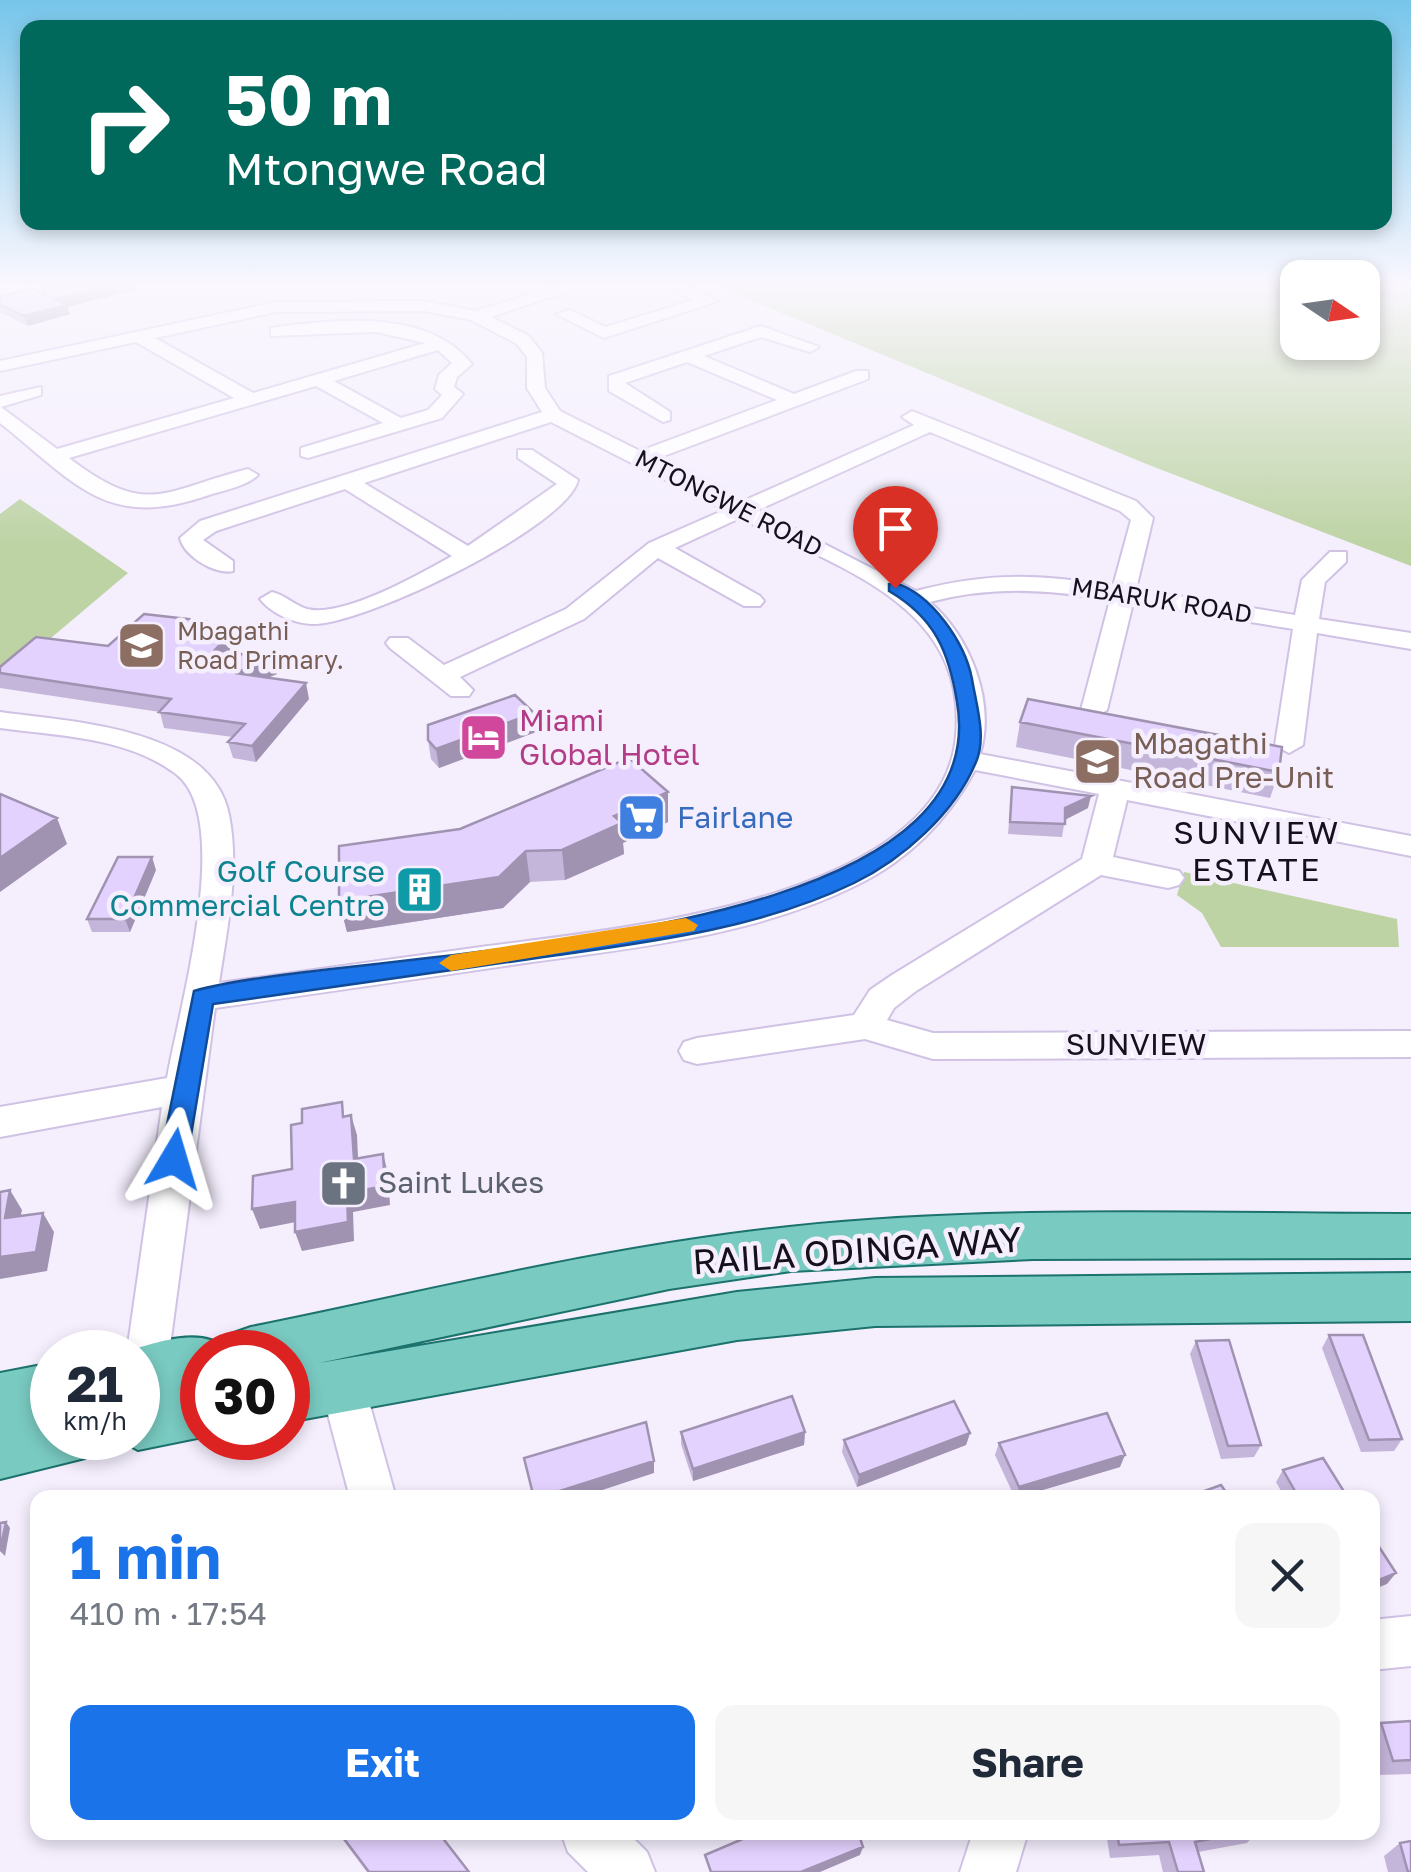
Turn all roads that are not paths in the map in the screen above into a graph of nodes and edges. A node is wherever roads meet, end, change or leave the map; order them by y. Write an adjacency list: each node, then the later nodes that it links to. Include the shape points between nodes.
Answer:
1 (203, 372): 10 (street)
2 (343, 372): 8 (street)
3 (452, 372): 17 (street, via 444,388 454,394 435,414)
4 (536, 372): 15 (street, via 536,388)
5 (639, 372): 16 (street, via 616,380 616,387)
6 (726, 372): 11 (street)
7 (862, 375): 11 (street)
8 (317, 380): 10 (street); 17 (street)
9 (34, 392): 12 (street)
10 (250, 399): 21 (street)
11 (791, 400): 22 (street)
12 (0, 402)
13 (0, 413): 21 (street)
14 (904, 414): 18 (street)
15 (553, 415): 22 (street, MTONGWE ROAD); 24 (street)
16 (663, 416)
17 (398, 424): 19 (street)
18 (929, 425): 25 (street); 30 (street, via 1135,510 1142,530)
19 (308, 452)
20 (525, 454): 27 (street, via 561,474 567,486)
21 (55, 456): 23 (street, via 118,497 142,504)
22 (639, 458): 25 (street, MTONGWE ROAD)
23 (248, 475)
24 (347, 481): 27 (street); 29 (street, via 208,526 192,538)
25 (741, 510): 26 (street); 32 (street, MTONGWE ROAD)
26 (658, 548): 33 (street); 36 (street, via 574,614 451,682)
27 (470, 557): 31 (street, via 330,616 303,616)
28 (1338, 557): 34 (street, via 1314,580)
29 (226, 566)
30 (1126, 592): 32 (street, MBARUK ROAD, via 1022,580); 34 (street, MBARUK ROAD); 37 (street)
31 (272, 599)
32 (914, 599): 40 (street, MTONGWE ROAD, via 958,654 970,700)
33 (752, 601)
34 (1304, 623): 35 (street, MBARUK ROAD); 39 (street)
35 (1411, 641)
36 (399, 643)
37 (1094, 710)
38 (0, 720): 45 (street, via 122,740 166,755 206,788 216,825)
39 (1290, 745)
40 (968, 760): 41 (street); 45 (street, via 919,826 849,877 797,899 619,938)
41 (1115, 789): 42 (street); 43 (street)
42 (1411, 846)
43 (1096, 864): 44 (street); 46 (street, via 904,983 882,999)
44 (1168, 878)
45 (203, 997): 49 (street)
46 (865, 1026): 47 (street, SUNVIEW, via 933,1046); 48 (street, SUNVIEW)
47 (1411, 1044)
48 (697, 1052)
49 (183, 1089): 50 (street); 53 (street)
50 (0, 1122)
51 (1411, 1236): 54 (main road, RAILA ODINGA WAY, via 1033,1237 792,1249 669,1266)
52 (1411, 1297): 55 (main road, RAILA ODINGA WAY, via 875,1302 737,1316)
53 (149, 1330)
54 (310, 1340)
55 (342, 1384): 56 (main road, RAILA ODINGA WAY); 61 (street)
56 (310, 1390)
57 (30, 1394): 58 (main road)
58 (0, 1400)
59 (30, 1445): 60 (main road)
60 (0, 1451)
61 (371, 1490)
62 (1411, 1641): 63 (street)
63 (1380, 1644)
64 (596, 1840): 66 (street)
65 (998, 1840): 67 (street)
66 (627, 1872)
67 (988, 1872)

